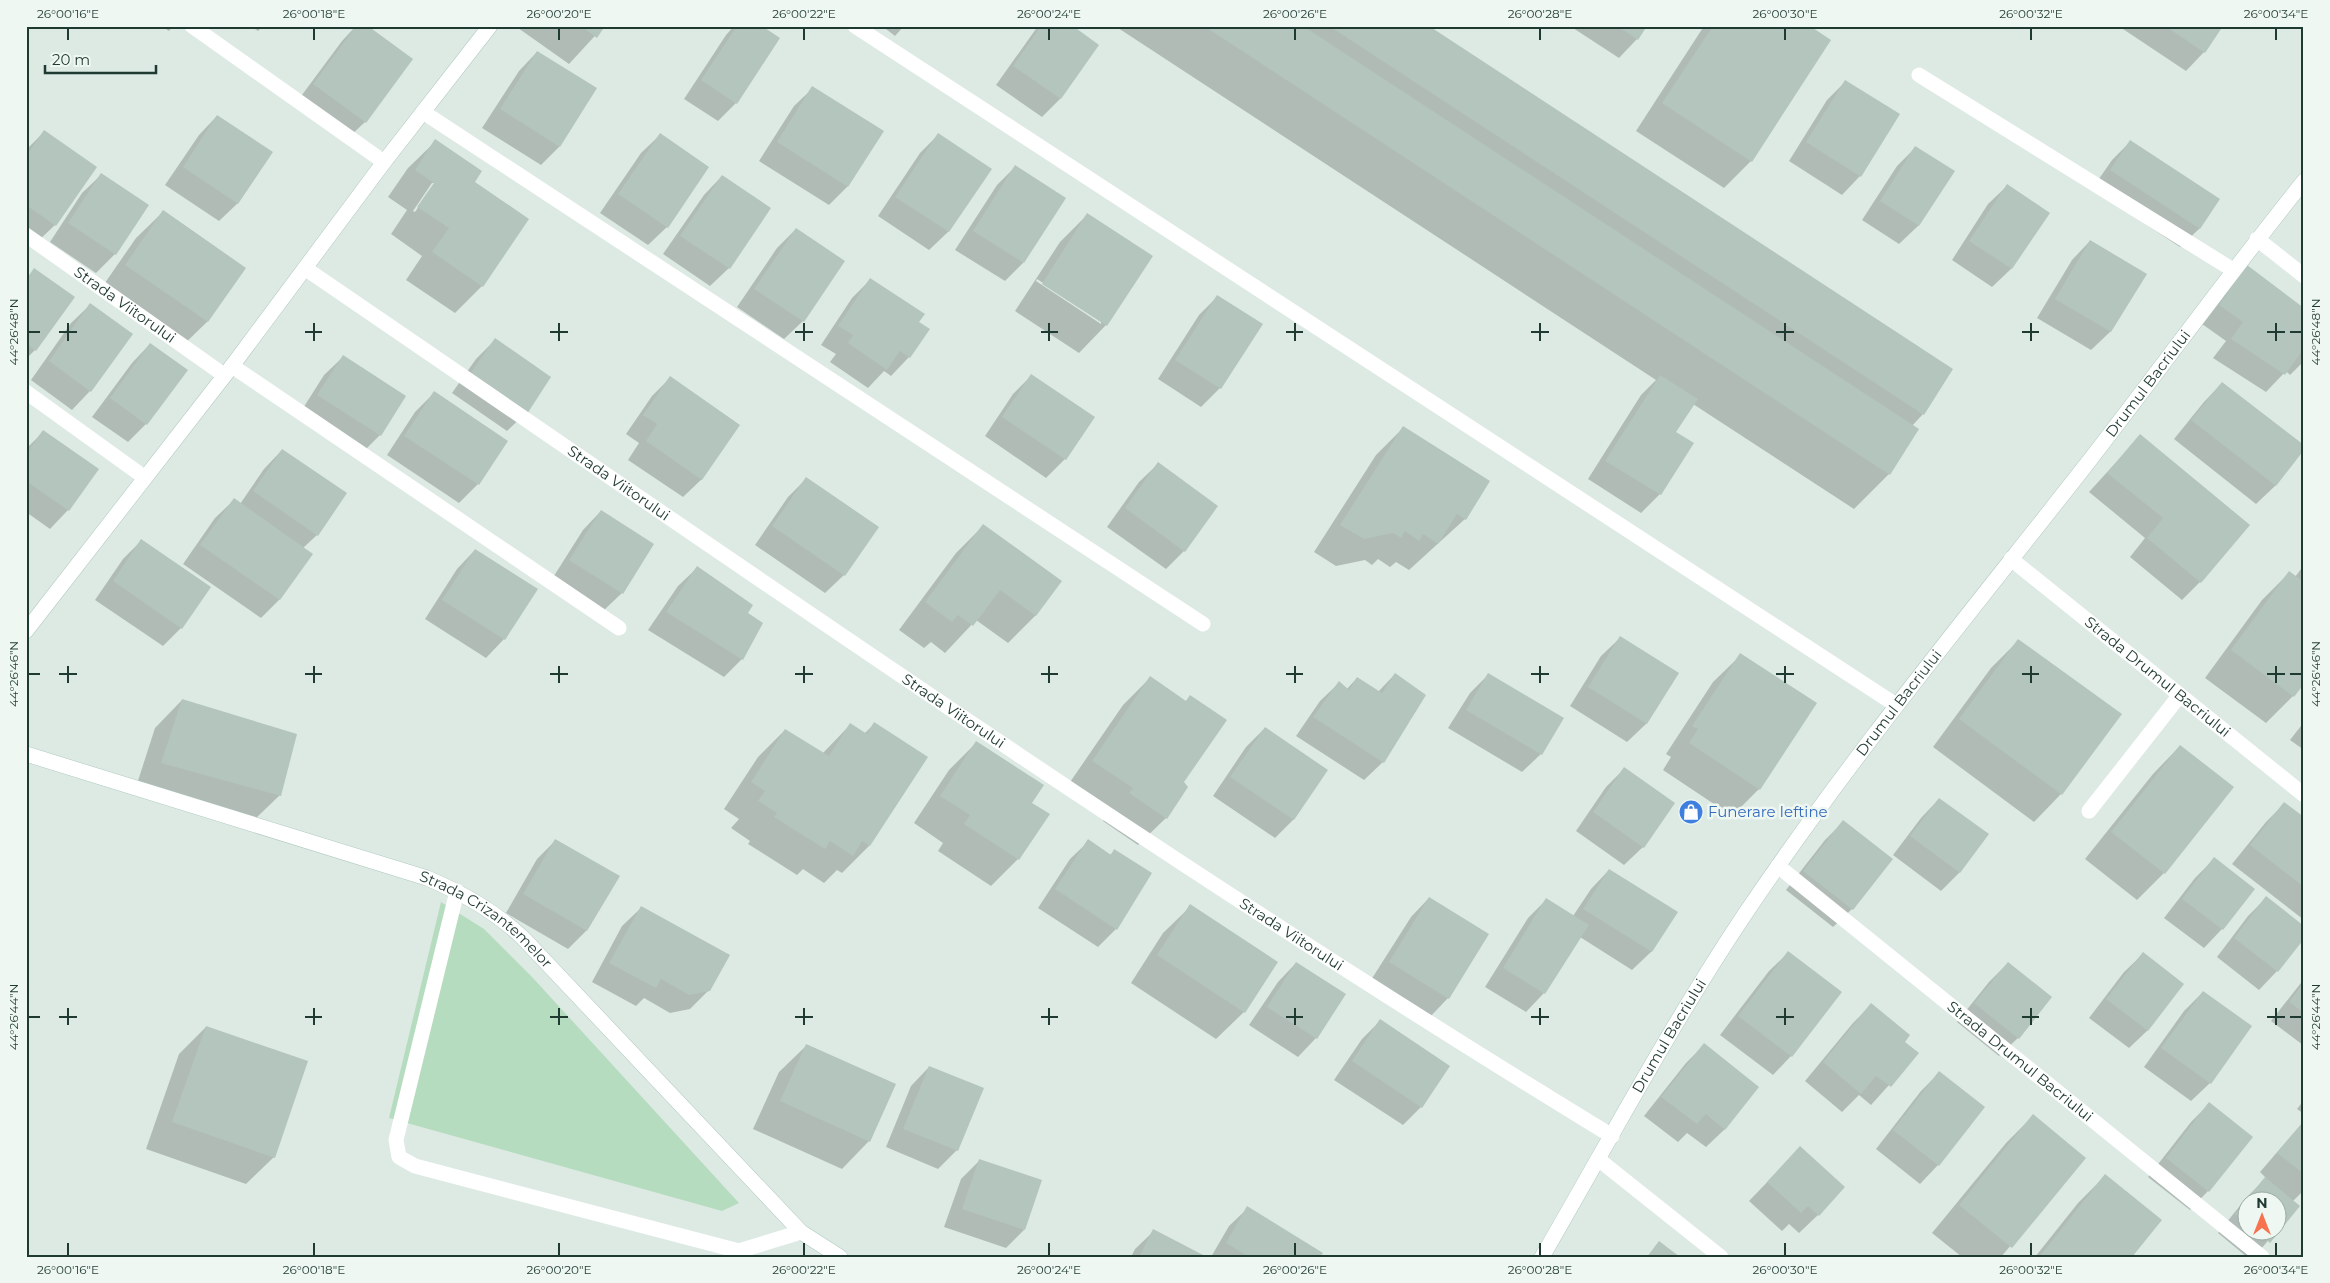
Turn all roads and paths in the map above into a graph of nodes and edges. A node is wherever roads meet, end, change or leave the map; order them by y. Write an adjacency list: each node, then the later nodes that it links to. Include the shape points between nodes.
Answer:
1 (192, 26): 6 (street)
2 (490, 26): 5 (street)
3 (855, 26): 21 (street)
4 (1919, 75): 11 (street)
5 (423, 112): 6 (street); 17 (street)
6 (384, 162): 10 (street)
7 (2304, 181): 9 (street, Drumul Bacriului)
8 (26, 235): 13 (street, Strada Viitorului)
9 (2257, 239): 11 (street, Drumul Bacriului); 12 (street)
10 (306, 269): 13 (street); 27 (street, Strada Viitorului, via 982,731 1370,985)
11 (2233, 270): 16 (street, Drumul Bacriului)
12 (2304, 276)
13 (228, 370): 15 (street); 18 (street, Strada Viitorului)
14 (26, 392): 15 (street)
15 (144, 476): 19 (street)
16 (2011, 559): 20 (street, Strada Drumul Bacriului); 21 (street, Drumul Bacriului)
17 (1203, 624)
18 (619, 628)
19 (26, 631)
20 (2180, 695): 23 (street, Strada Drumul Bacriului); 24 (street)
21 (1896, 705): 25 (street, Drumul Bacriului)
22 (26, 754): 26 (street, Strada Crizantemelor, via 426,878)
23 (2304, 795)
24 (2089, 811)
25 (1778, 866): 27 (street, Drumul Bacriului, via 1716,958); 33 (street, Strada Drumul Bacriului)
26 (457, 891): 29 (street, Strada Crizantemelor, via 504,920 524,939); 29 (street, via 396,1140 399,1157 415,1166 739,1251)
27 (1612, 1136): 28 (street, Drumul Bacriului)
28 (1598, 1159): 31 (street, Drumul Bacriului); 32 (street)
29 (800, 1232): 30 (street, Strada Crizantemelor)
30 (840, 1257)
31 (1542, 1257)
32 (1721, 1257)
33 (2262, 1257)

